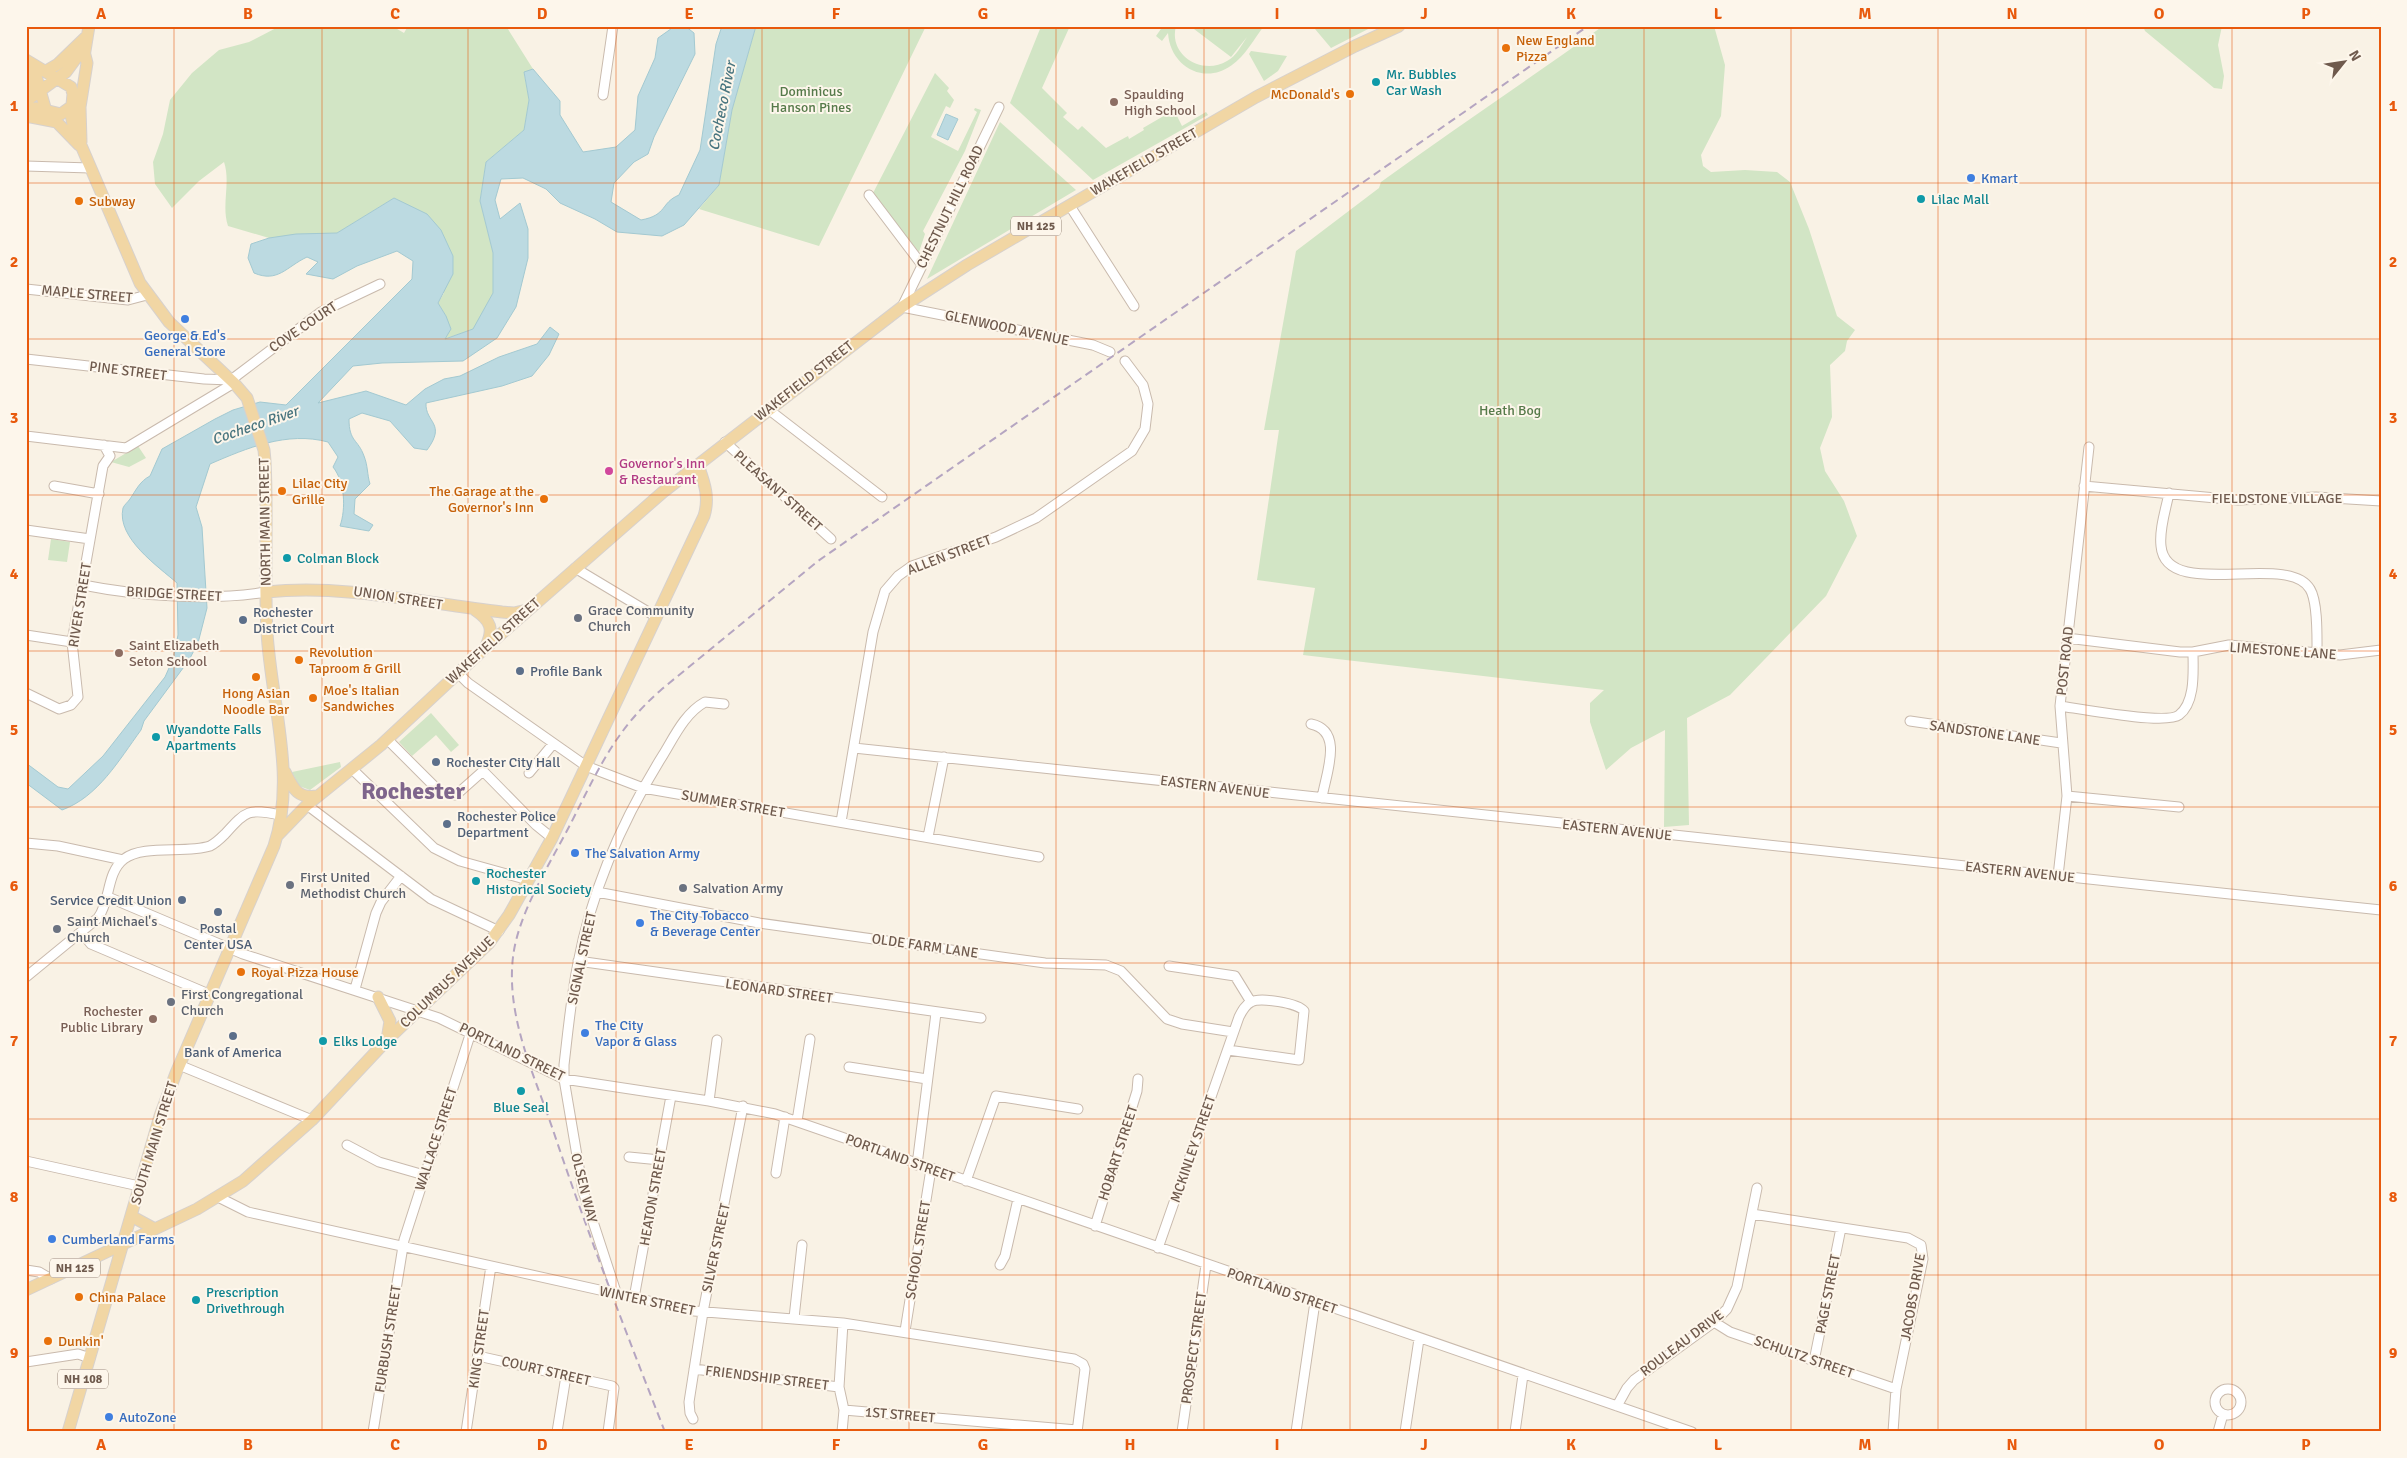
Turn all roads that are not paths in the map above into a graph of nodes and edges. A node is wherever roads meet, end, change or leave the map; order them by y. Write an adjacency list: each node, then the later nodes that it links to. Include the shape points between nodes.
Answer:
1 (612, 26): 10 (street)
2 (1399, 26): 21 (main road, WAKEFIELD STREET / NH 125, via 1256,97)
3 (88, 31): 4 (main road, NORTH MAIN STREET); 6 (main road, via 58,64)
4 (84, 51): 7 (main road); 9 (main road, NORTH MAIN STREET); 17 (main road, NORTH MAIN STREET, via 87,63 80,107)
5 (27, 64): 6 (main road); 8 (main road); 11 (main road, via 30,89)
6 (46, 71): 7 (main road)
7 (57, 79): 8 (main road); 9 (main road, via 67,84)
8 (42, 90): 11 (main road); 14 (main road)
9 (73, 94): 12 (main road)
10 (603, 95)
11 (27, 103): 14 (main road)
12 (72, 106): 14 (main road, via 61,114); 17 (main road, NORTH MAIN STREET, via 74,129)
13 (999, 107): 22 (street, CHESTNUT HILL ROAD)
14 (46, 110): 16 (main road, NORTH MAIN STREET)
15 (26, 116): 16 (main road)
16 (57, 122): 17 (main road, NORTH MAIN STREET)
17 (80, 146): 19 (main road, NORTH MAIN STREET)
18 (26, 166): 19 (street)
19 (90, 168): 25 (main road, NORTH MAIN STREET)
20 (869, 195): 22 (street)
21 (1070, 206): 26 (main road, WAKEFIELD STREET / NH 125); 27 (street)
22 (922, 265): 26 (street, CHESTNUT HILL ROAD)
23 (380, 284): 31 (street, COVE COURT, via 321,312)
24 (26, 289): 25 (street, MAPLE STREET, via 128,300)
25 (147, 295): 31 (main road, NORTH MAIN STREET, via 184,338)
26 (902, 306): 28 (street, GLENWOOD AVENUE, via 1094,345); 32 (main road, WAKEFIELD STREET / NH 125)
27 (1134, 306)
28 (1110, 352)
29 (26, 359): 31 (street, PINE STREET)
30 (1125, 361): 71 (street, ALLEN STREET, via 1143,385 1148,404 1144,429 1132,452 1036,518 983,542 912,566 885,590 876,619)
31 (232, 381): 37 (street); 51 (main road, NORTH MAIN STREET, via 249,403 264,450)
32 (768, 409): 34 (main road, WAKEFIELD STREET / NH 125); 44 (street)
33 (26, 436): 35 (street)
34 (725, 442): 39 (main road, WAKEFIELD STREET / NH 125); 48 (street, PLEASANT STREET)
35 (104, 445): 37 (street); 38 (street)
36 (2089, 447): 41 (street, POST ROAD)
37 (126, 448): 38 (street)
38 (110, 456): 43 (street, RIVER STREET, via 103,466)
39 (698, 465): 49 (main road, WAKEFIELD STREET); 54 (main road, COLUMBUS AVENUE / NH 125, via 706,489 706,508)
40 (54, 486): 43 (street)
41 (2084, 486): 42 (street, FIELDSTONE VILLAGE); 56 (street, POST ROAD)
42 (2169, 493): 45 (street, FIELDSTONE VILLAGE, via 2238,500 2316,497); 61 (street, via 2161,546 2167,560 2192,572 2267,574 2299,579 2310,590 2313,599)
43 (99, 494): 47 (street, RIVER STREET)
44 (882, 497)
45 (2381, 501)
46 (26, 530): 47 (street)
47 (90, 539): 50 (street, RIVER STREET)
48 (831, 539)
49 (575, 568): 53 (main road, WAKEFIELD STREET); 54 (street)
50 (83, 585): 51 (street, BRIDGE STREET, via 124,592 210,596); 57 (street, RIVER STREET)
51 (266, 592): 52 (main road, UNION STREET, via 352,590); 75 (main road, NORTH MAIN STREET, via 269,653)
52 (473, 609): 53 (main road, UNION STREET, via 514,613); 58 (main road, via 487,619 491,627)
53 (530, 609): 58 (main road, WAKEFIELD STREET)
54 (655, 616): 73 (main road, COLUMBUS AVENUE / NH 125)
55 (26, 634): 57 (street)
56 (2067, 638): 60 (street, LIMESTONE LANE); 65 (street, POST ROAD)
57 (72, 642): 63 (street, RIVER STREET, via 79,690 75,702 54,708)
58 (485, 648): 62 (main road, WAKEFIELD STREET)
59 (2381, 650): 61 (street, LIMESTONE LANE, via 2340,656)
60 (2193, 652): 61 (street, LIMESTONE LANE, via 2229,645); 65 (street, via 2188,700 2180,714 2172,719)
61 (2317, 653)
62 (458, 673): 68 (main road, WAKEFIELD STREET); 70 (street, SUMMER STREET)
63 (26, 693)
64 (724, 704): 77 (street, SIGNAL STREET, via 704,702 690,713)
65 (2060, 706): 69 (street, POST ROAD)
66 (1910, 721): 69 (street, SANDSTONE LANE)
67 (1311, 724): 80 (street, via 1322,727 1328,734 1330,772)
68 (387, 739): 74 (main road, WAKEFIELD STREET); 87 (street, via 445,793 456,795 483,771)
69 (2061, 743): 79 (street, POST ROAD)
70 (553, 744): 73 (street, SUMMER STREET); 76 (street)
71 (854, 748): 72 (street, EASTERN AVENUE); 84 (street, ALLEN STREET)
72 (944, 757): 80 (street, EASTERN AVENUE); 86 (street)
73 (586, 766): 77 (street, SUMMER STREET); 87 (main road, COLUMBUS AVENUE / NH 125)
74 (352, 769): 78 (main road, WAKEFIELD STREET); 93 (street, via 434,848 460,861)
75 (284, 770): 78 (main road, via 294,790 305,796); 83 (main road, NORTH MAIN STREET)
76 (529, 773)
77 (643, 788): 84 (street, SUMMER STREET); 94 (street, SIGNAL STREET, via 614,848)
78 (317, 796): 81 (main road, WAKEFIELD STREET)
79 (2067, 796): 82 (street); 92 (street, POST ROAD)
80 (1322, 798): 92 (street, EASTERN AVENUE)
81 (308, 804): 85 (main road, WAKEFIELD STREET); 91 (street)
82 (2179, 807)
83 (280, 815): 85 (main road, NORTH MAIN STREET); 90 (street, via 251,810 240,816 213,845 139,852)
84 (841, 822): 86 (street, SUMMER STREET)
85 (278, 835): 99 (main road, SOUTH MAIN STREET)
86 (928, 837): 89 (street, SUMMER STREET)
87 (552, 838): 93 (main road, COLUMBUS AVENUE / NH 125)
88 (26, 843): 90 (street, via 44,843)
89 (1039, 857)
90 (123, 860): 95 (street, via 111,880)
91 (402, 876): 97 (street, via 442,905); 103 (street, via 376,913)
92 (2058, 876): 96 (street, EASTERN AVENUE)
93 (528, 880): 97 (main road, COLUMBUS AVENUE / NH 125)
94 (598, 892): 100 (street, SIGNAL STREET); 111 (street, OLDE FARM LANE, via 759,923 1038,962 1106,965 1128,977 1167,1019)
95 (108, 897): 98 (street, via 102,912); 99 (street, PORTLAND STREET)
96 (2381, 910)
97 (499, 931): 107 (main road, COLUMBUS AVENUE / NH 125)
98 (81, 932): 102 (street); 104 (street, via 91,944)
99 (231, 950): 103 (street, PORTLAND STREET); 104 (main road, SOUTH MAIN STREET)
100 (578, 961): 108 (street, LEONARD STREET); 118 (street, SIGNAL STREET)
101 (1169, 966): 106 (street, via 1236,976)
102 (26, 977)
103 (355, 990): 105 (street, PORTLAND STREET)
104 (211, 995): 116 (main road, SOUTH MAIN STREET)
105 (378, 997): 107 (street, PORTLAND STREET); 113 (main road, via 390,1021)
106 (1251, 1002): 111 (street, MCKINLEY STREET, via 1242,1010); 115 (street, via 1263,1000 1302,1008 1305,1016 1299,1060)
107 (418, 1010): 110 (street, PORTLAND STREET); 113 (main road, COLUMBUS AVENUE / NH 125)
108 (936, 1013): 109 (street, LEONARD STREET); 119 (street)
109 (981, 1018)
110 (471, 1032): 118 (street, PORTLAND STREET); 135 (street, WALLACE STREET)
111 (1233, 1032): 115 (street, MCKINLEY STREET)
112 (810, 1039): 127 (street)
113 (387, 1040): 126 (main road, COLUMBUS AVENUE / NH 125)
114 (717, 1040): 122 (street)
115 (1228, 1050): 149 (street, MCKINLEY STREET)
116 (179, 1066): 126 (street); 137 (main road, SOUTH MAIN STREET)
117 (849, 1067): 119 (street)
118 (564, 1079): 121 (street, PORTLAND STREET); 156 (street, OLSEN WAY, via 583,1191)
119 (927, 1079): 132 (street)
120 (1138, 1079): 143 (street, HOBART STREET)
121 (671, 1096): 122 (street, PORTLAND STREET); 130 (street, HEATON STREET)
122 (709, 1100): 123 (street, PORTLAND STREET)
123 (743, 1106): 125 (street, PORTLAND STREET); 159 (street, SILVER STREET)
124 (1078, 1109): 136 (street, via 996,1096)
125 (785, 1117): 127 (street, PORTLAND STREET); 134 (street)
126 (312, 1120): 139 (main road, COLUMBUS AVENUE / NH 125, via 257,1169)
127 (797, 1121): 132 (street, PORTLAND STREET)
128 (347, 1145): 135 (street, via 379,1162)
129 (629, 1157): 130 (street)
130 (660, 1160): 157 (street, HEATON STREET)
131 (26, 1161): 137 (street)
132 (917, 1164): 133 (street, PORTLAND STREET)
133 (931, 1169): 136 (street, PORTLAND STREET); 163 (street, SCHOOL STREET)
134 (776, 1173)
135 (424, 1175): 148 (street, WALLACE STREET)
136 (966, 1181): 140 (street, PORTLAND STREET)
137 (139, 1186): 142 (main road, SOUTH MAIN STREET)
138 (1757, 1188): 141 (street, ROULEAU DRIVE)
139 (218, 1198): 145 (main road, COLUMBUS AVENUE / NH 125); 148 (street, WINTER STREET, via 248,1212)
140 (1018, 1199): 143 (street, PORTLAND STREET); 150 (street)
141 (1752, 1214): 144 (street, JACOBS DRIVE); 162 (street, ROULEAU DRIVE, via 1737,1287 1727,1309)
142 (131, 1216): 145 (main road); 147 (main road, SOUTH MAIN STREET)
143 (1095, 1226): 149 (street, PORTLAND STREET)
144 (1840, 1228): 167 (street, PAGE STREET); 173 (street, JACOBS DRIVE, via 1908,1238 1921,1245 1923,1259)
145 (155, 1229): 147 (main road, COLUMBUS AVENUE / NH 125)
146 (802, 1245): 160 (street)
147 (124, 1246): 154 (main road, COLUMBUS AVENUE / NH 125); 166 (main road, SOUTH MAIN STREET / NH 108)
148 (402, 1246): 152 (street, WINTER STREET); 180 (street, FURBUSH STREET)
149 (1158, 1248): 151 (street, PORTLAND STREET)
150 (1000, 1265)
151 (1206, 1265): 158 (street, PORTLAND STREET); 185 (street, PROSPECT STREET)
152 (491, 1266): 156 (street, WINTER STREET); 165 (street, KING STREET)
153 (26, 1270): 154 (street, via 39,1272)
154 (51, 1279): 155 (main road, COLUMBUS AVENUE / NH 125)
155 (26, 1290)
156 (617, 1295): 157 (street, WINTER STREET)
157 (634, 1298): 159 (street, WINTER STREET)
158 (1315, 1302): 164 (street, PORTLAND STREET); 186 (street)
159 (703, 1312): 160 (street, WINTER STREET); 169 (street, SILVER STREET)
160 (794, 1318): 161 (street, WINTER STREET)
161 (843, 1322): 163 (street, WINTER STREET); 172 (street)
162 (1714, 1322): 167 (street, SCHULTZ STREET, via 1730,1332); 174 (street, ROULEAU DRIVE, via 1634,1380)
163 (905, 1331): 178 (street, WINTER STREET, via 1074,1359 1083,1364 1085,1376)
164 (1419, 1339): 170 (street, PORTLAND STREET); 187 (street)
165 (478, 1356): 171 (street, COURT STREET); 181 (street, KING STREET)
166 (90, 1358): 168 (street, via 78,1354); 179 (main road, SOUTH MAIN STREET / NH 108)
167 (1814, 1361): 173 (street, SCHULTZ STREET)
168 (26, 1362)
169 (694, 1369): 172 (street, FRIENDSHIP STREET); 177 (street, SILVER STREET, via 689,1407)
170 (1523, 1374): 174 (street, PORTLAND STREET); 188 (street)
171 (566, 1376): 182 (street); 183 (street, COURT STREET, via 614,1388)
172 (839, 1387): 175 (street)
173 (1896, 1389): 190 (street, JACOBS DRIVE)
174 (1617, 1406): 189 (street, PORTLAND STREET)
175 (844, 1410): 178 (street, 1ST STREET); 184 (street)
176 (2223, 1414): 191 (street)
177 (693, 1419)
178 (1077, 1431)
179 (68, 1432)
180 (373, 1432)
181 (466, 1432)
182 (557, 1432)
183 (608, 1432)
184 (842, 1432)
185 (1182, 1432)
186 (1296, 1432)
187 (1406, 1432)
188 (1515, 1432)
189 (1692, 1432)
190 (1893, 1432)
191 (2218, 1432)

